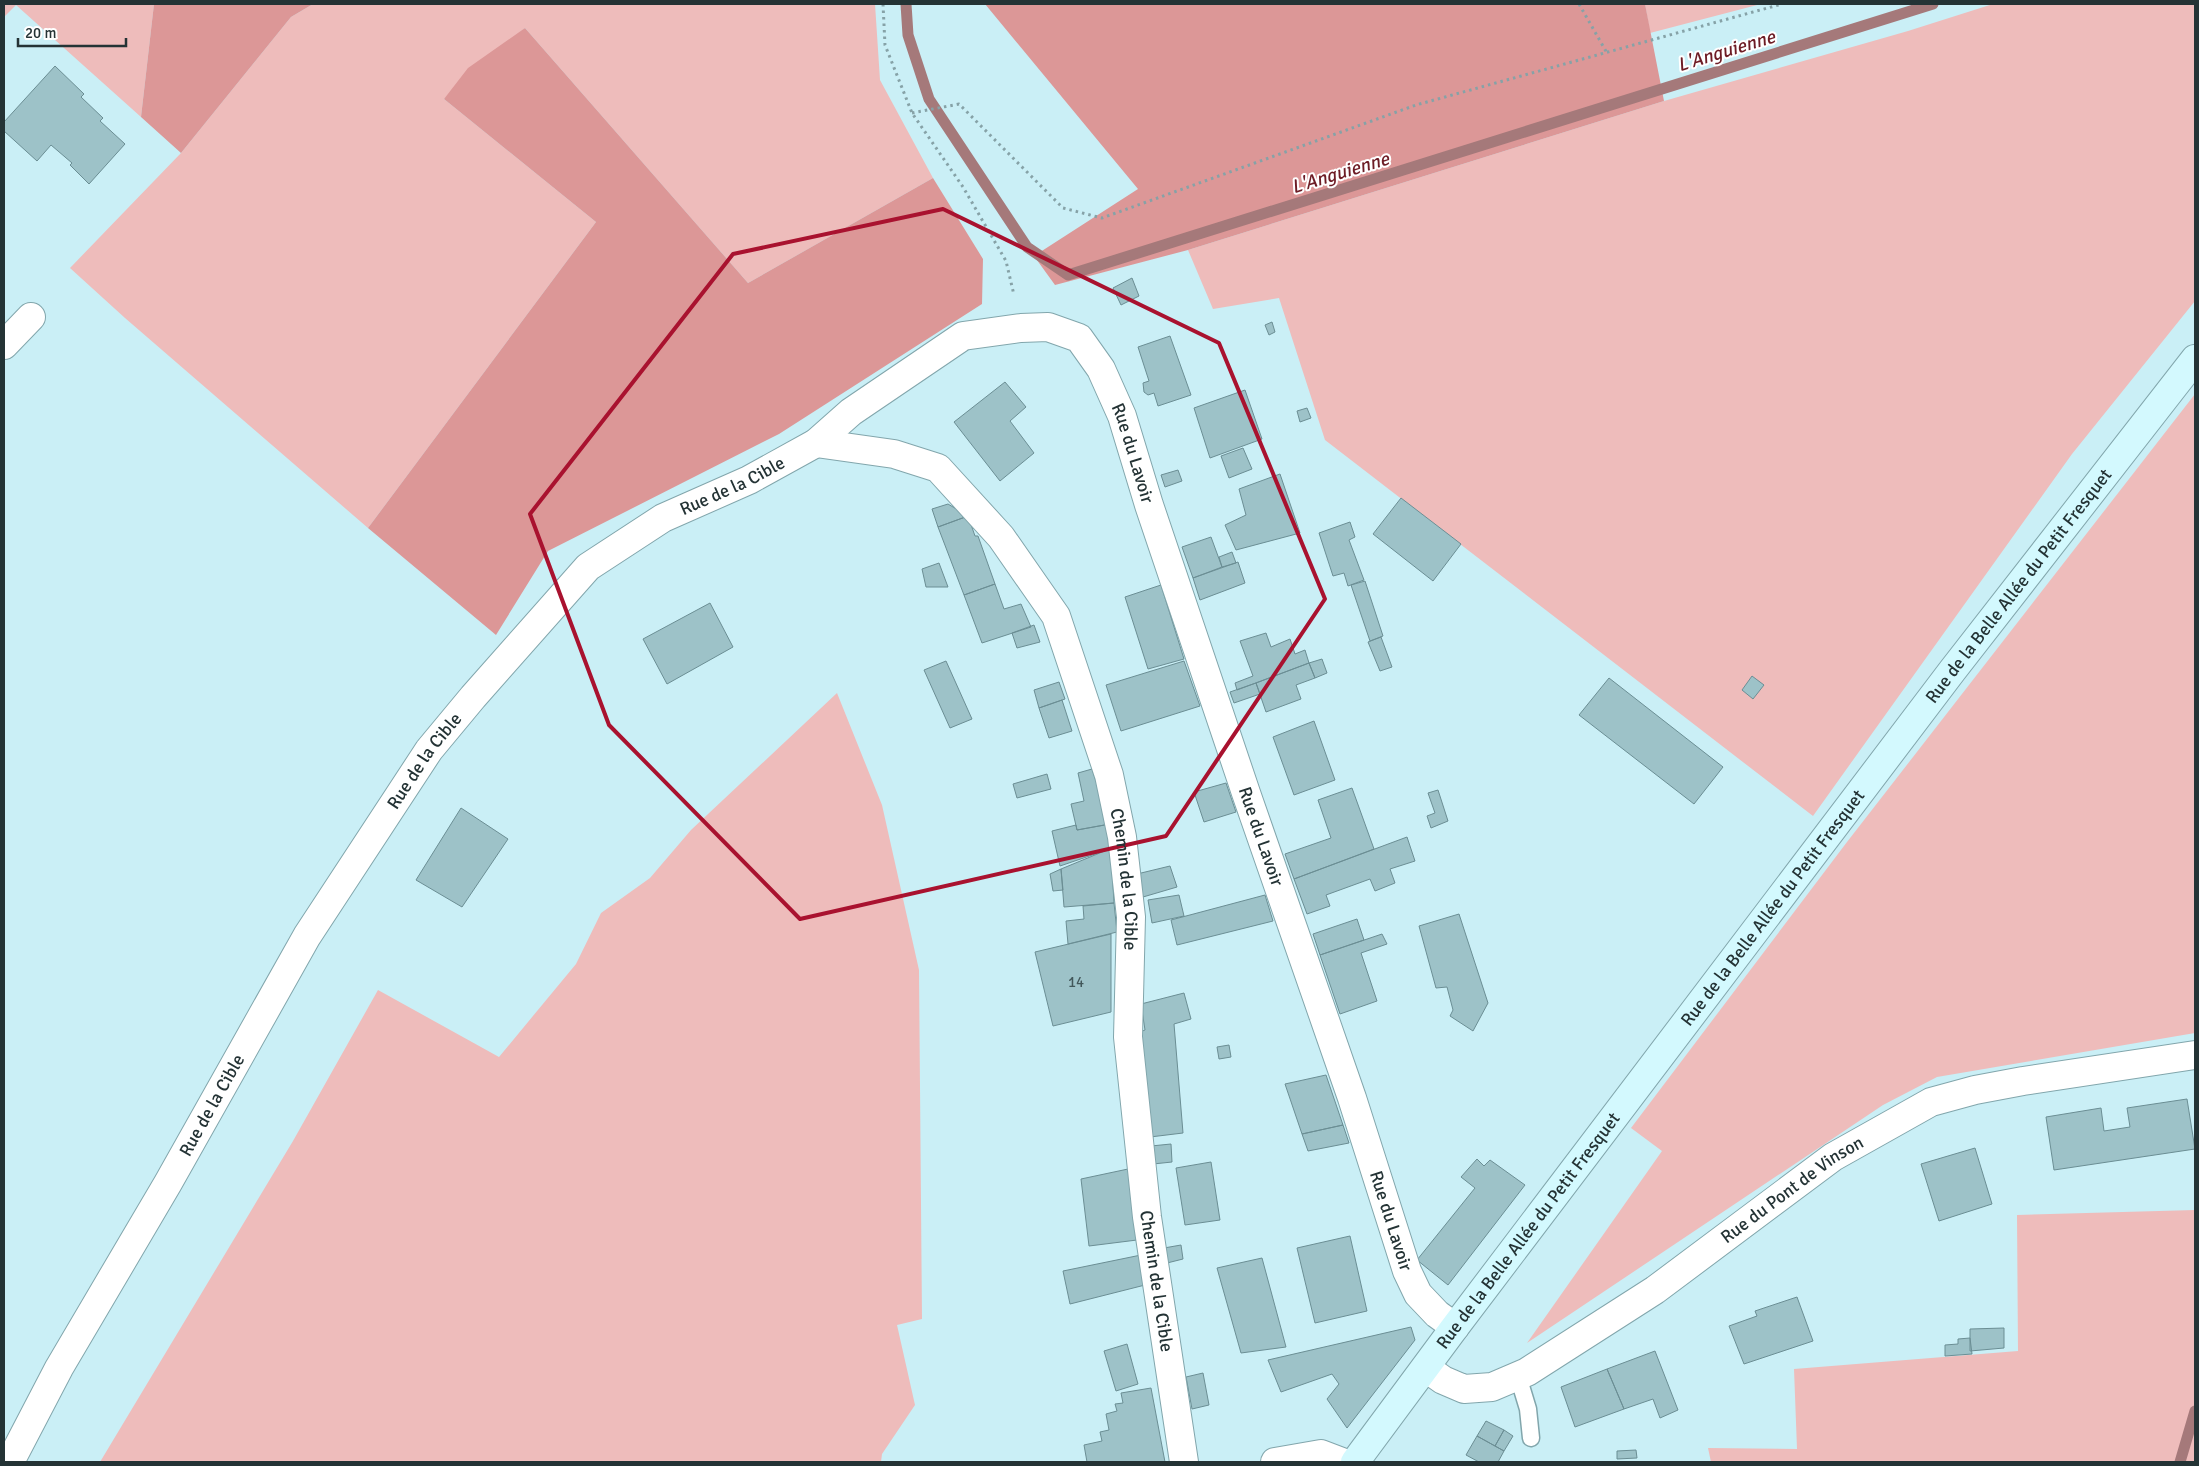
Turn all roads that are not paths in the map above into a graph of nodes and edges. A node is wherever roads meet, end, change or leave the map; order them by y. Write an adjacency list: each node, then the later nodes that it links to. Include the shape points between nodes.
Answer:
1 (31, 317): 3 (street)
2 (1079, 338): 5 (street, Rue de la Cible, via 1048,327 963,336 851,412); 7 (street, Rue du Lavoir, via 1101,369 1122,416 1246,793 1352,1098 1407,1271 1418,1294)
3 (4, 345)
4 (2195, 359): 7 (street, Rue de la Belle Allée du Petit Fresquet, via 1952,671)
5 (816, 443): 11 (street, Rue de la Cible, via 749,480 663,518 588,567 429,750 307,936 59,1368); 12 (street, Chemin de la Cible, via 894,454 938,468 1001,537 1056,616 1109,775 1122,837 1131,917 1128,1037 1147,1217)
6 (2195, 1055): 9 (street, Rue du Pont de Vinson, via 2013,1083 1931,1102 1833,1157 1655,1290)
7 (1455, 1327): 8 (street, Rue de la Belle Allée du Petit Fresquet)
8 (1426, 1368): 9 (street, Rue du Pont de Vinson, via 1464,1389 1492,1387); 15 (street, Rue de la Belle Allée du Petit Fresquet)
9 (1518, 1376): 10 (lane, via 1528,1409)
10 (1531, 1438)
11 (10, 1462)
12 (1184, 1462)
13 (1275, 1462): 14 (street, via 1321,1454)
14 (1342, 1462)
15 (1355, 1462)

